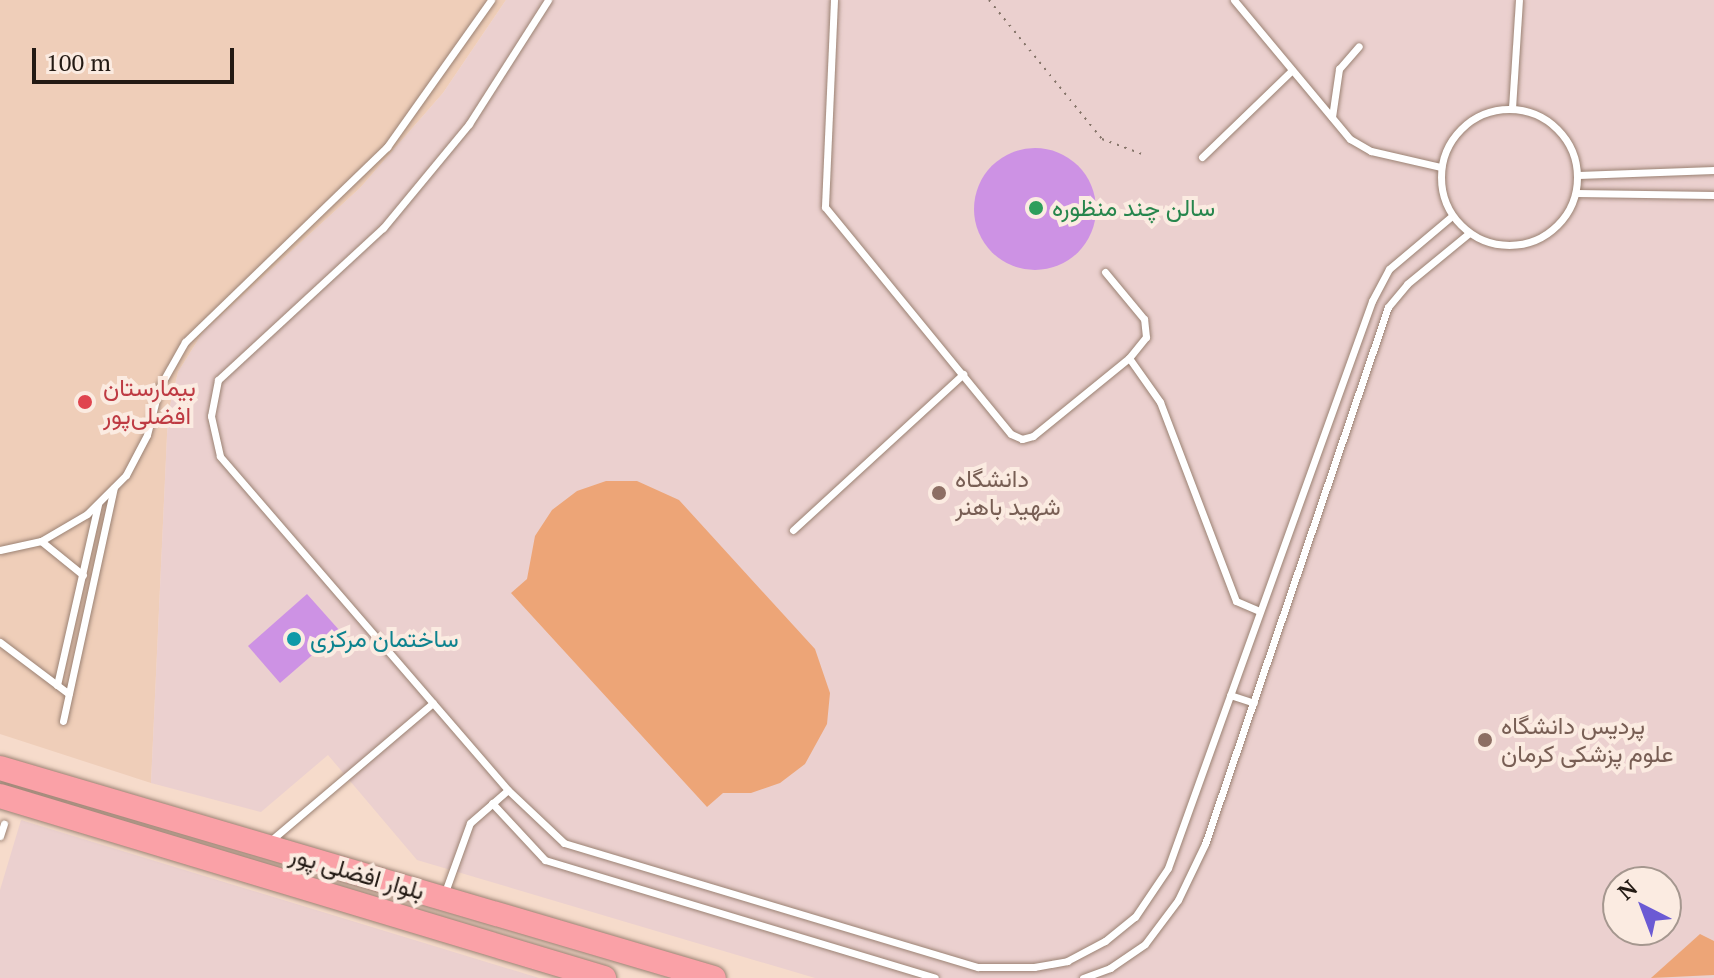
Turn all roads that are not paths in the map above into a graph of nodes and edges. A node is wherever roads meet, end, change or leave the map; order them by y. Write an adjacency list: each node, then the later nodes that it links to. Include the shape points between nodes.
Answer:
1 (491, 0): 22 (lane, via 387,147 185,342 159,388 147,435)
2 (548, 0): 33 (lane, via 469,124 383,228 218,380 211,416 220,456)
3 (834, 0): 21 (lane, via 825,207)
4 (1234, 0): 8 (lane)
5 (1508, 0): 6 (lane)
6 (1519, 1): 9 (lane)
7 (1359, 46): 10 (lane, via 1339,69)
8 (1292, 70): 10 (lane); 11 (lane)
9 (1512, 108): 12 (lane, via 1487,111 1465,124 1449,143); 14 (lane, via 1551,121 1570,145)
10 (1332, 117): 12 (lane, via 1350,139 1371,151)
11 (1202, 157)
12 (1441, 167): 17 (lane, via 1444,201)
13 (1714, 170): 14 (lane)
14 (1578, 175): 15 (lane)
15 (1576, 193): 16 (lane); 18 (lane, via 1552,230 1533,241 1489,243)
16 (1714, 195)
17 (1452, 216): 18 (lane); 28 (lane, via 1389,269 1372,301)
18 (1469, 233): 34 (lane, via 1407,284 1388,307)
19 (1105, 272): 20 (lane, via 1144,319 1146,337)
20 (1129, 358): 21 (lane, via 1033,436 1022,439 1011,434); 28 (lane, via 1160,402 1236,601)
21 (963, 374): 24 (lane)
22 (115, 486): 23 (lane); 31 (lane)
23 (99, 502): 25 (lane); 27 (lane)
24 (793, 530)
25 (41, 541): 26 (lane); 27 (lane)
26 (0, 550)
27 (83, 575): 30 (lane)
28 (1260, 611): 32 (lane)
29 (0, 642): 30 (lane)
30 (57, 685): 31 (lane)
31 (69, 694): 35 (lane)
32 (1230, 695): 34 (lane); 37 (lane, via 1168,868 1152,895 1105,941 1067,961 1034,967 978,967 564,843)
33 (433, 703): 37 (lane); 42 (lane)
34 (1254, 703): 47 (lane, via 1205,844 1178,900 1145,944 1110,968)
35 (63, 721)
36 (0, 768): 42 (highway, بلوار افضلی پور)
37 (508, 790): 39 (lane)
38 (0, 796): 44 (highway, بلوار افضلی پور)
39 (492, 803): 43 (lane, via 470,823); 46 (lane, via 545,860)
40 (4, 824): 41 (lane)
41 (0, 836)
42 (265, 846): 43 (highway, بلوار افضلی پور)
43 (442, 898): 45 (highway, بلوار افضلی پور)
44 (604, 978)
45 (714, 978)
46 (935, 978)
47 (1083, 978)

